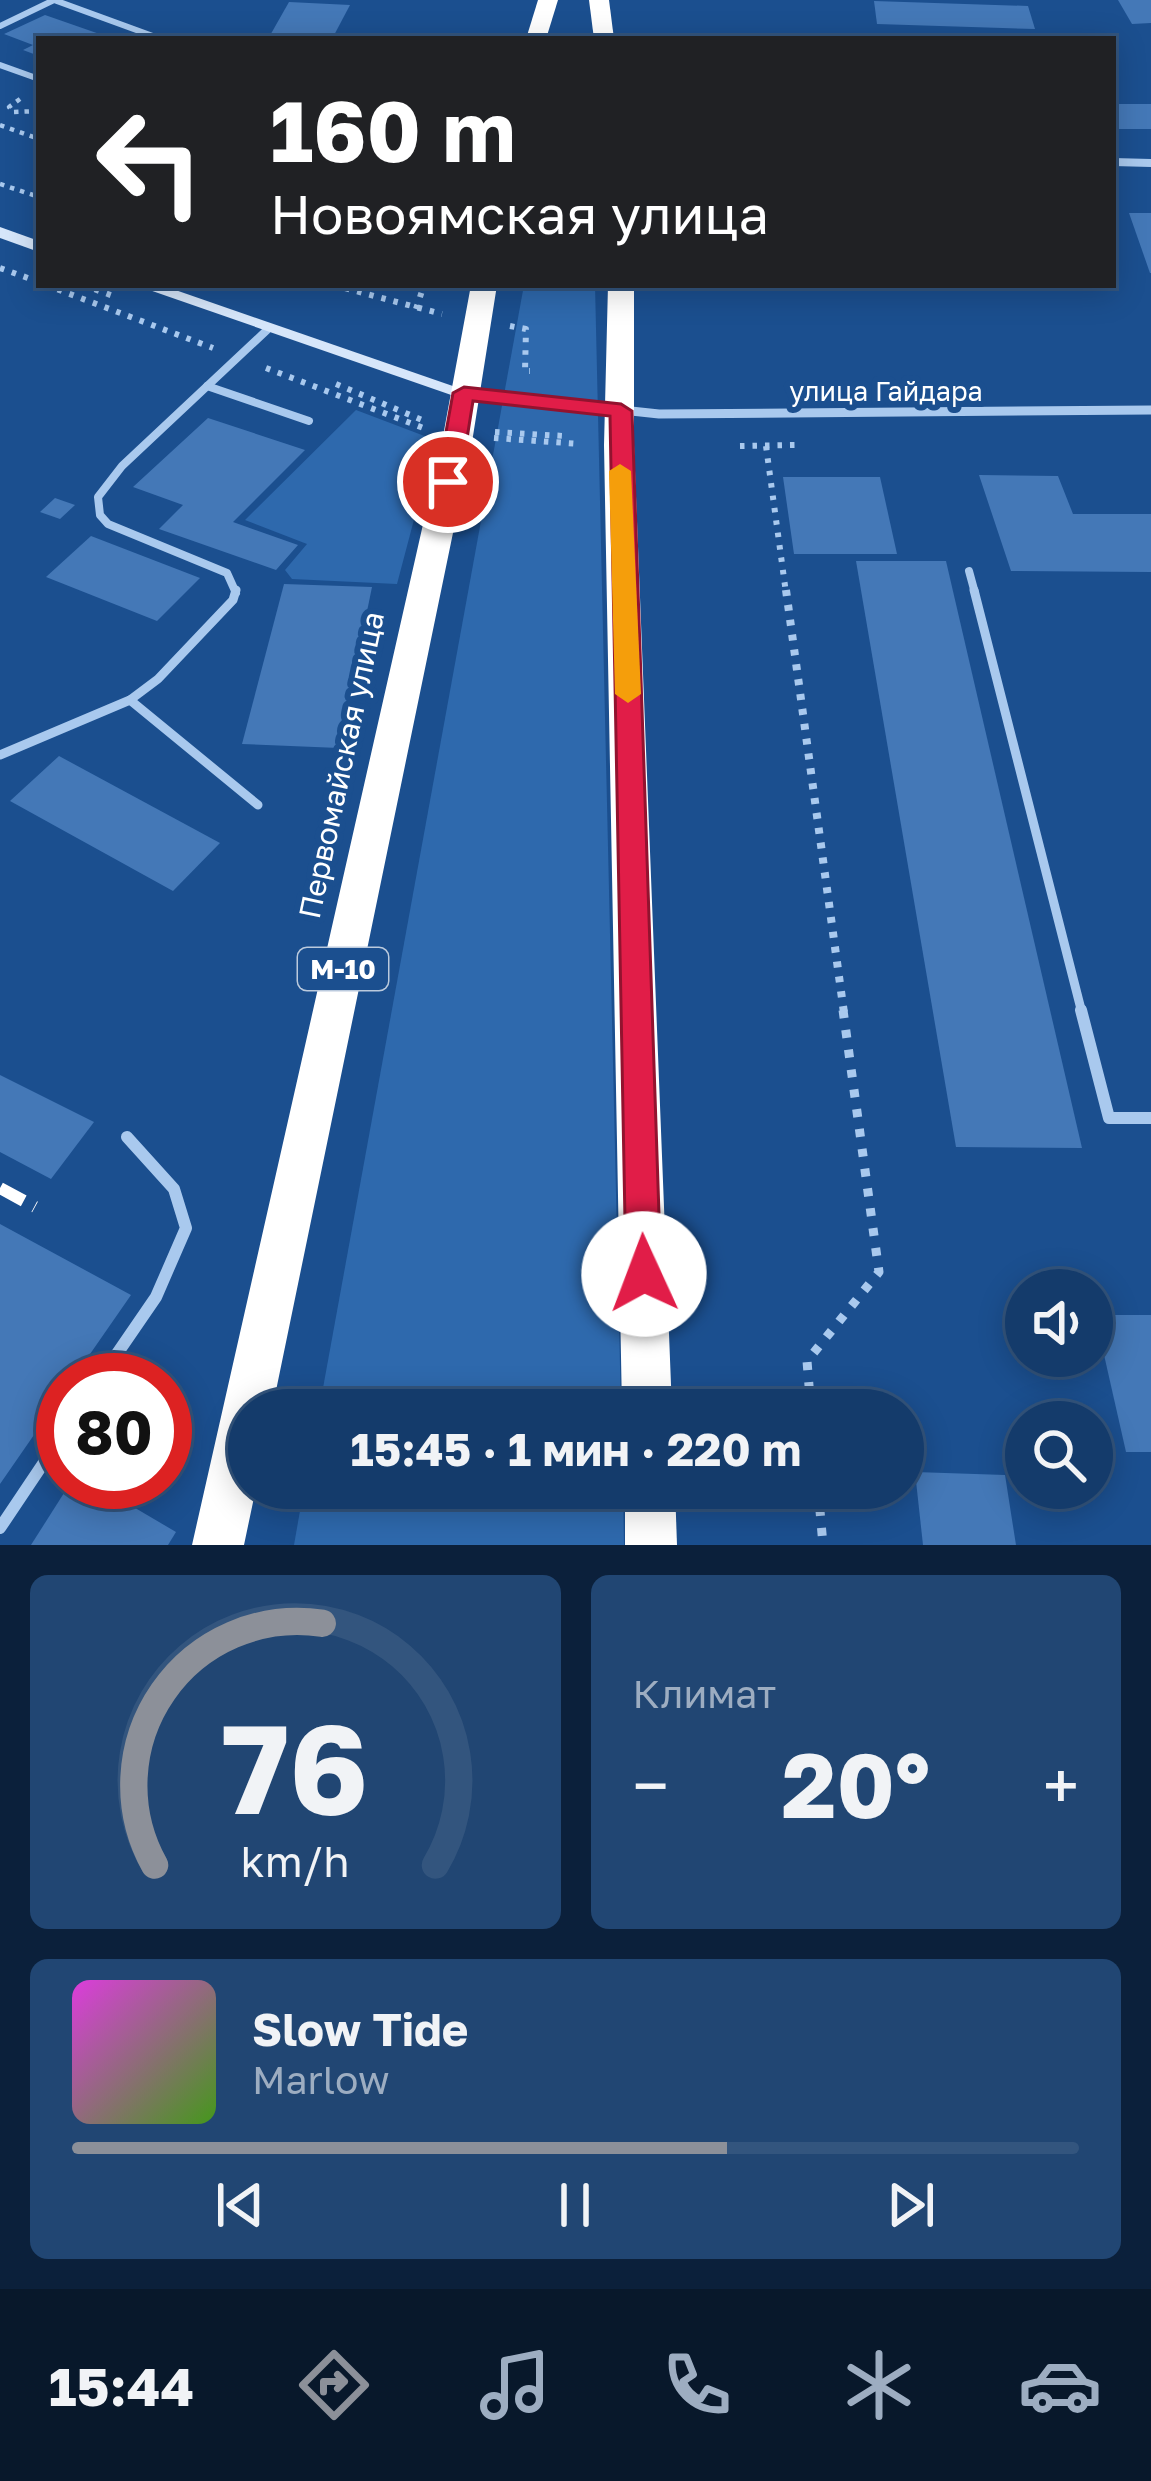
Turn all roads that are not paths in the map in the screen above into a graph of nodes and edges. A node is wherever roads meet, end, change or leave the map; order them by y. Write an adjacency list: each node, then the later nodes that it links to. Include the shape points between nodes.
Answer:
1 (548, 0): 5 (highway)
2 (599, 0): 6 (highway)
3 (0, 26): 4 (lane, via 54,0)
4 (153, 36)
5 (537, 36)
6 (604, 36)
7 (0, 65): 8 (lane)
8 (36, 78)
9 (1116, 162): 10 (street)
10 (1151, 163)
11 (0, 232): 12 (street)
12 (36, 246)
13 (152, 288): 16 (street)
14 (483, 288): 18 (highway, Первомайская улица / М-10)
15 (621, 288): 21 (highway)
16 (267, 330): 17 (lane); 18 (street)
17 (207, 386): 20 (lane); 23 (lane, via 98,497 108,524 218,567 237,592)
18 (464, 393): 21 (street, улица Гайдара); 33 (highway, Первомайская улица / М-10)
19 (1151, 410): 21 (street, улица Гайдара)
20 (309, 421)
21 (620, 428): 29 (highway)
22 (969, 571): 26 (lane, via 1109,1118)
23 (130, 700): 24 (lane); 25 (lane)
24 (0, 754)
25 (258, 805)
26 (1151, 1118)
27 (127, 1137): 28 (lane, via 187,1215 169,1275)
28 (117, 1353)
29 (646, 1389)
30 (36, 1474): 32 (lane)
31 (650, 1509): 34 (highway)
32 (0, 1528)
33 (218, 1545)
34 (651, 1545)

